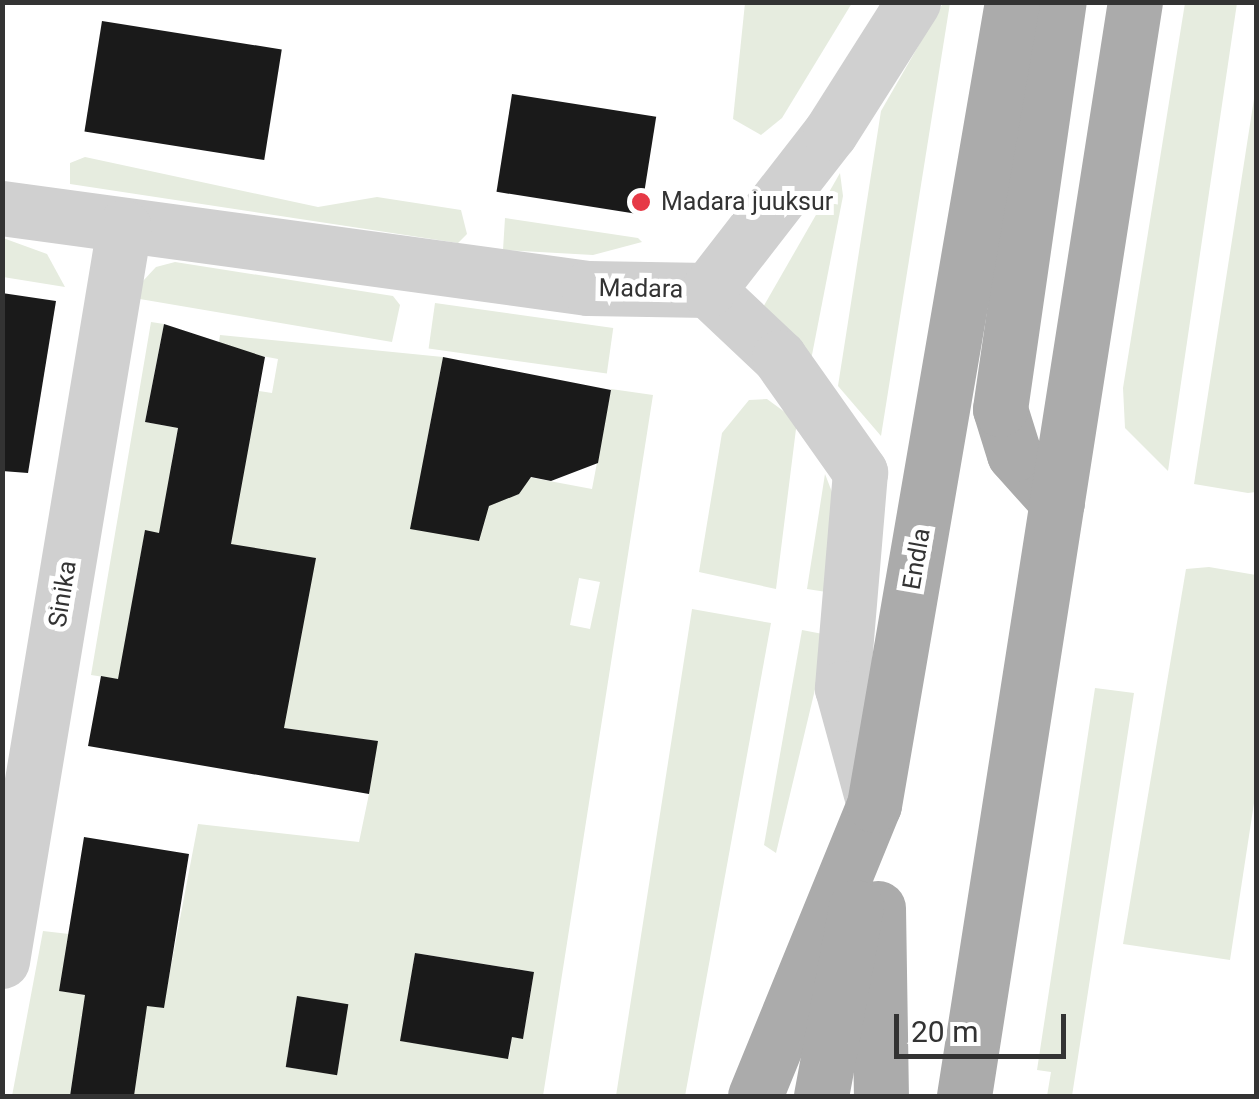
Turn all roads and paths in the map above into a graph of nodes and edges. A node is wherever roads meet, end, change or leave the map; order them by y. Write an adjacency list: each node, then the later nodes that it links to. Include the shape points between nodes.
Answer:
1 (913, 2): 7 (street, via 830,133)
2 (1012, 2): 9 (main road, Endla)
3 (1059, 2): 8 (main road, via 1000,410 1014,454)
4 (1135, 2): 8 (main road)
5 (2, 208): 6 (street, Madara)
6 (124, 227): 7 (street, Madara, via 588,288); 10 (street, Sinika)
7 (708, 290): 9 (street, Madara, via 779,356 860,472 842,688)
8 (1057, 502): 14 (main road)
9 (874, 805): 11 (main road, Endla); 12 (main road); 13 (main road)
10 (2, 961)
11 (755, 1096)
12 (821, 1096)
13 (880, 1096)
14 (964, 1096)

